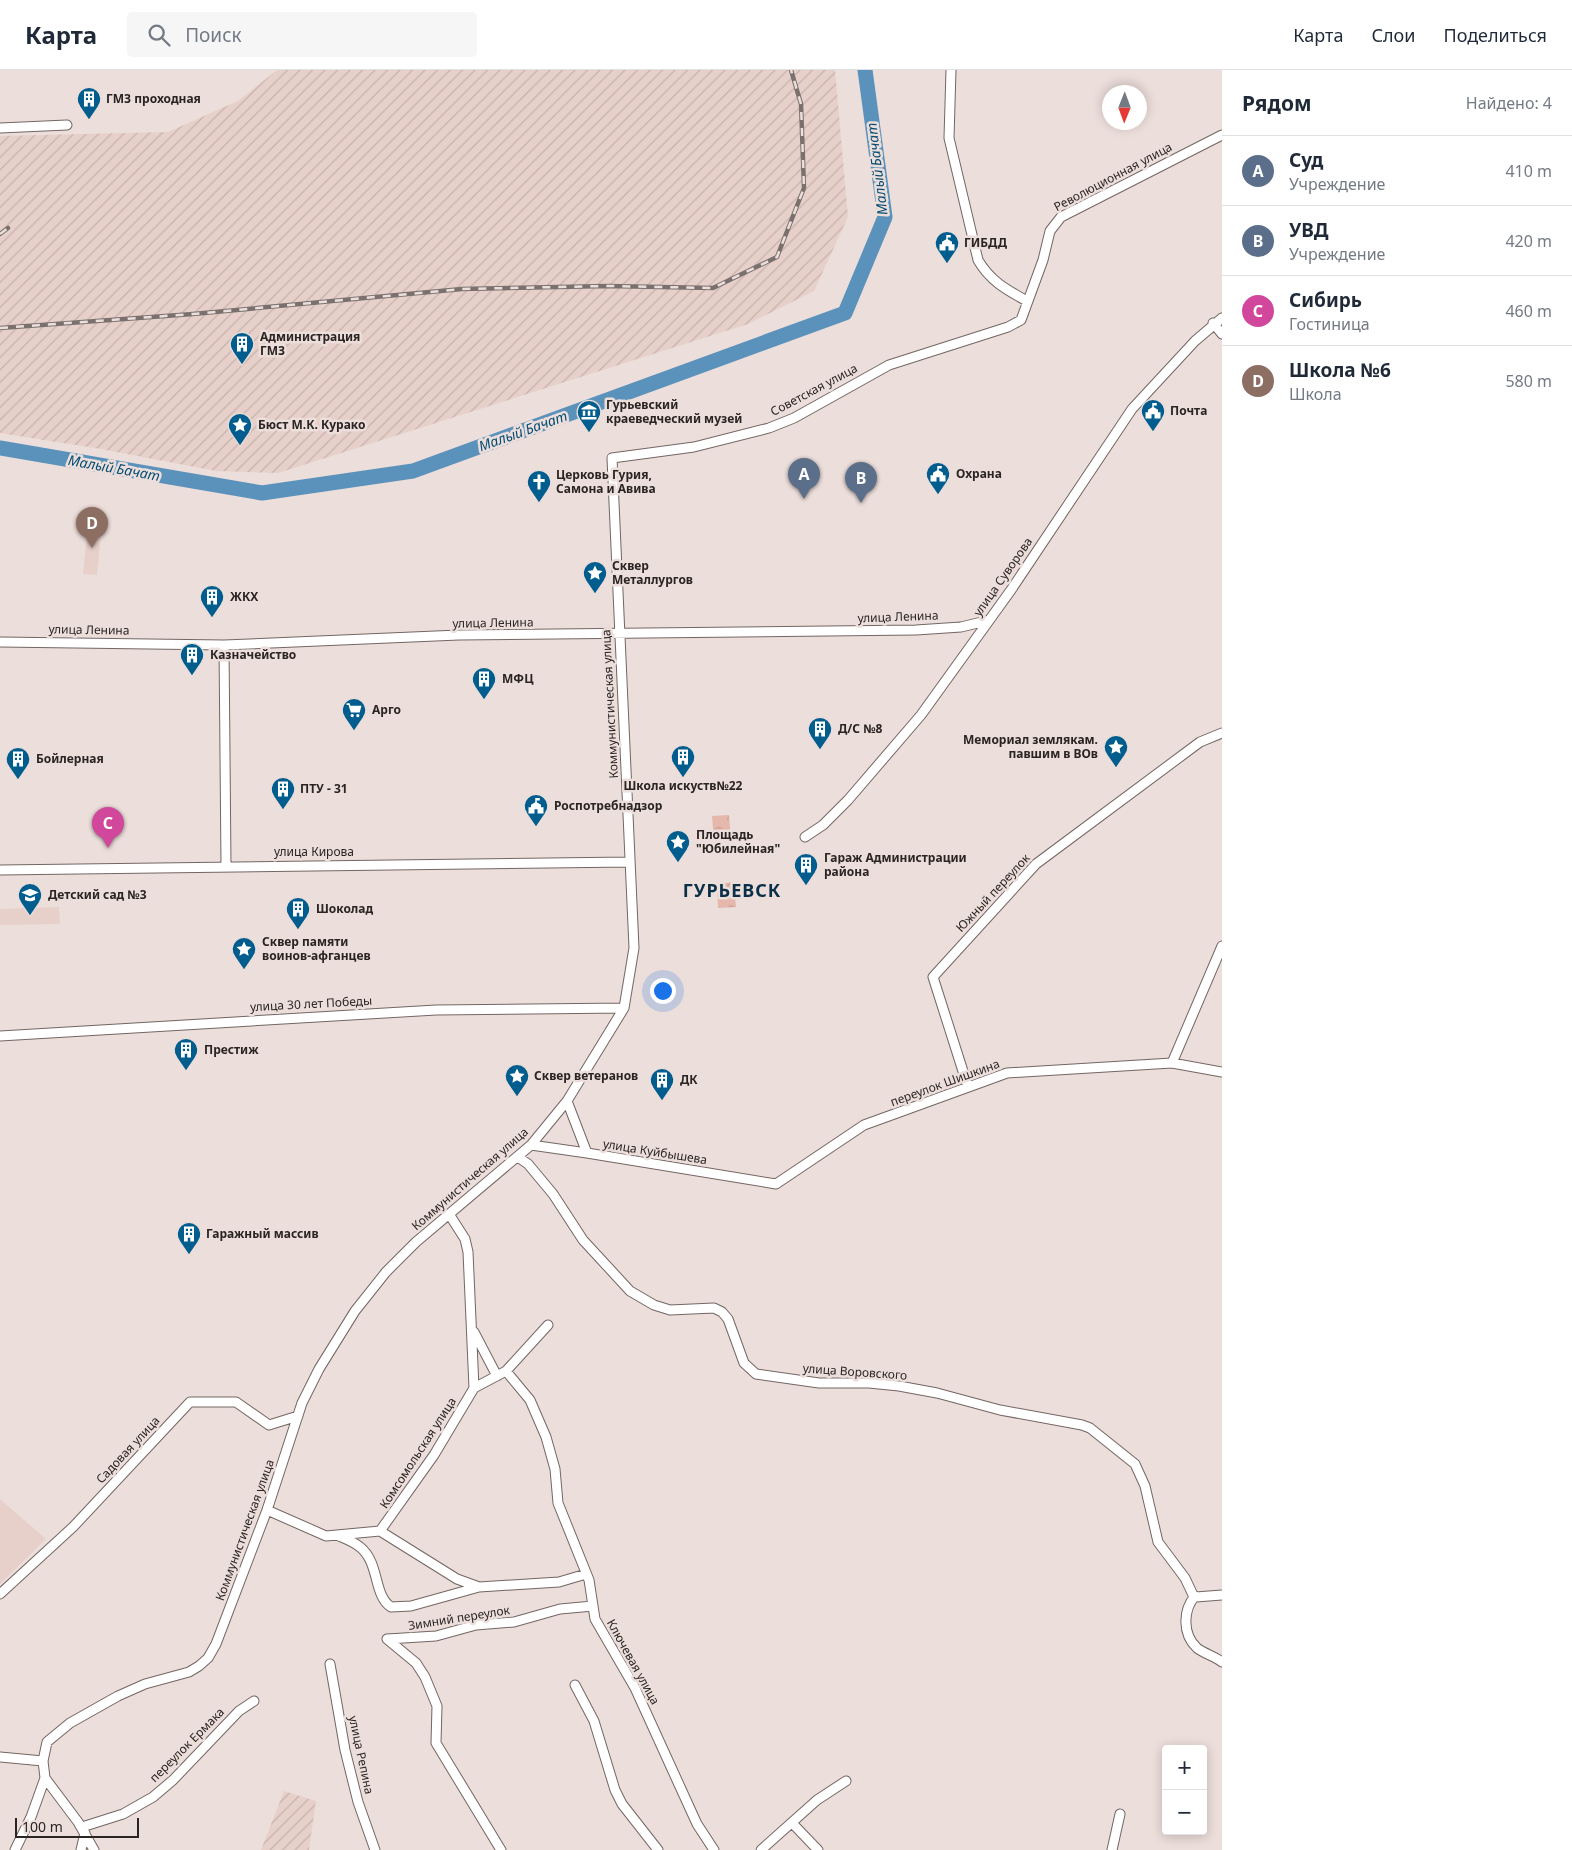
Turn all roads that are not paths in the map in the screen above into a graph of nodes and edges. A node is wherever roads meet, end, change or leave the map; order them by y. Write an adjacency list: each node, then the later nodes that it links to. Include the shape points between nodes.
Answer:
1 (951, 70): 5 (street, via 949,138 978,260 984,272 996,283)
2 (67, 125): 3 (street)
3 (0, 128)
4 (1222, 135): 5 (street, Революционная улица, via 1061,217 1050,231)
5 (1027, 301): 7 (street, Революционная улица)
6 (1222, 318): 8 (street, улица Суворова)
7 (1021, 320): 10 (street, Советская улица, via 888,365 794,418 769,428 694,447)
8 (1214, 323): 9 (street); 11 (street, улица Суворова, via 1132,409 1011,590)
9 (1222, 334)
10 (612, 458): 12 (street, Коммунистическая улица)
11 (986, 621): 12 (street, улица Ленина, via 961,627 916,630); 16 (street, улица Суворова, via 934,698 878,767 823,825)
12 (619, 634): 14 (street, улица Ленина, via 459,635); 17 (street, Коммунистическая улица)
13 (0, 642): 14 (street, улица Ленина)
14 (224, 645): 18 (street)
15 (1222, 733): 25 (street, Южный переулок, via 1200,742 1036,864 933,977)
16 (805, 837)
17 (629, 862): 18 (street, улица Кирова); 21 (street, Коммунистическая улица, via 634,948)
18 (226, 866): 19 (street, улица Кирова)
19 (0, 870)
20 (1222, 946): 23 (street)
21 (624, 1008): 22 (street, улица 30 лет Победы, via 436,1010); 26 (street, Коммунистическая улица)
22 (0, 1036)
23 (1172, 1063): 24 (street, переулок Шишкина); 25 (street, переулок Шишкина, via 1007,1073)
24 (1222, 1072)
25 (968, 1087): 30 (street, переулок Шишкина, via 864,1125)
26 (567, 1101): 27 (street, Коммунистическая улица); 28 (street, улица Куйбышева)
27 (531, 1145): 28 (street); 29 (street, Коммунистическая улица)
28 (587, 1153): 30 (street, улица Куйбышева)
29 (518, 1157): 31 (street, Коммунистическая улица); 45 (street, улица Воровского, via 553,1194 583,1240 630,1291 654,1306 670,1310 714,1308 722,1312 728,1319 744,1363 756,1374 820,1383 900,1386 1000,1410 1082,1425 1097,1433 1135,1464 1143,1481 1158,1542)
30 (776, 1184)
31 (449, 1214): 33 (street, via 467,1245); 37 (street, Коммунистическая улица, via 386,1272 355,1311 319,1369)
32 (548, 1325): 34 (street)
33 (472, 1328): 35 (street); 36 (street)
34 (506, 1371): 35 (street); 41 (street, Ключевая улица, via 521,1386 538,1415 553,1460 558,1503)
35 (497, 1376): 36 (street)
36 (474, 1388): 39 (street, Комсомольская улица, via 434,1455)
37 (298, 1416): 38 (street, Коммунистическая улица); 43 (street, Садовая улица, via 269,1425 236,1402 190,1402 73,1527)
38 (267, 1510): 40 (street, via 319,1534); 52 (street, Коммунистическая улица, via 208,1658 190,1672 145,1684 89,1711 48,1742)
39 (380, 1531): 40 (street); 42 (street, via 457,1579)
40 (338, 1536): 42 (street, via 355,1543 366,1553 376,1572 382,1599 391,1607 411,1606)
41 (586, 1574): 42 (street, via 559,1582); 46 (street, Ключевая улица)
42 (479, 1587)
43 (0, 1594)
44 (1222, 1595): 45 (street)
45 (1195, 1596): 47 (street, via 1185,1614 1190,1638 1203,1652)
46 (593, 1606): 62 (street, Зимний переулок, via 560,1609 514,1622 476,1625 436,1636 387,1640 416,1663 425,1677 437,1706 436,1743); 64 (street, Ключевая улица, via 596,1619 651,1721 697,1824)
47 (1222, 1662)
48 (330, 1664): 61 (street, улица Репина, via 345,1750)
49 (574, 1685): 63 (street, via 594,1721 618,1797)
50 (254, 1701): 57 (street, переулок Ермака, via 239,1711 153,1797 123,1814)
51 (0, 1757): 52 (street)
52 (43, 1761): 53 (street)
53 (45, 1778): 57 (street); 58 (street)
54 (846, 1781): 56 (street, via 817,1800)
55 (1120, 1814): 67 (street)
56 (793, 1824): 65 (street); 66 (street)
57 (83, 1830): 59 (street); 60 (street)
58 (15, 1850)
59 (81, 1850)
60 (94, 1850)
61 (375, 1850)
62 (501, 1850)
63 (658, 1850)
64 (714, 1850)
65 (761, 1850)
66 (818, 1850)
67 (1112, 1850)

